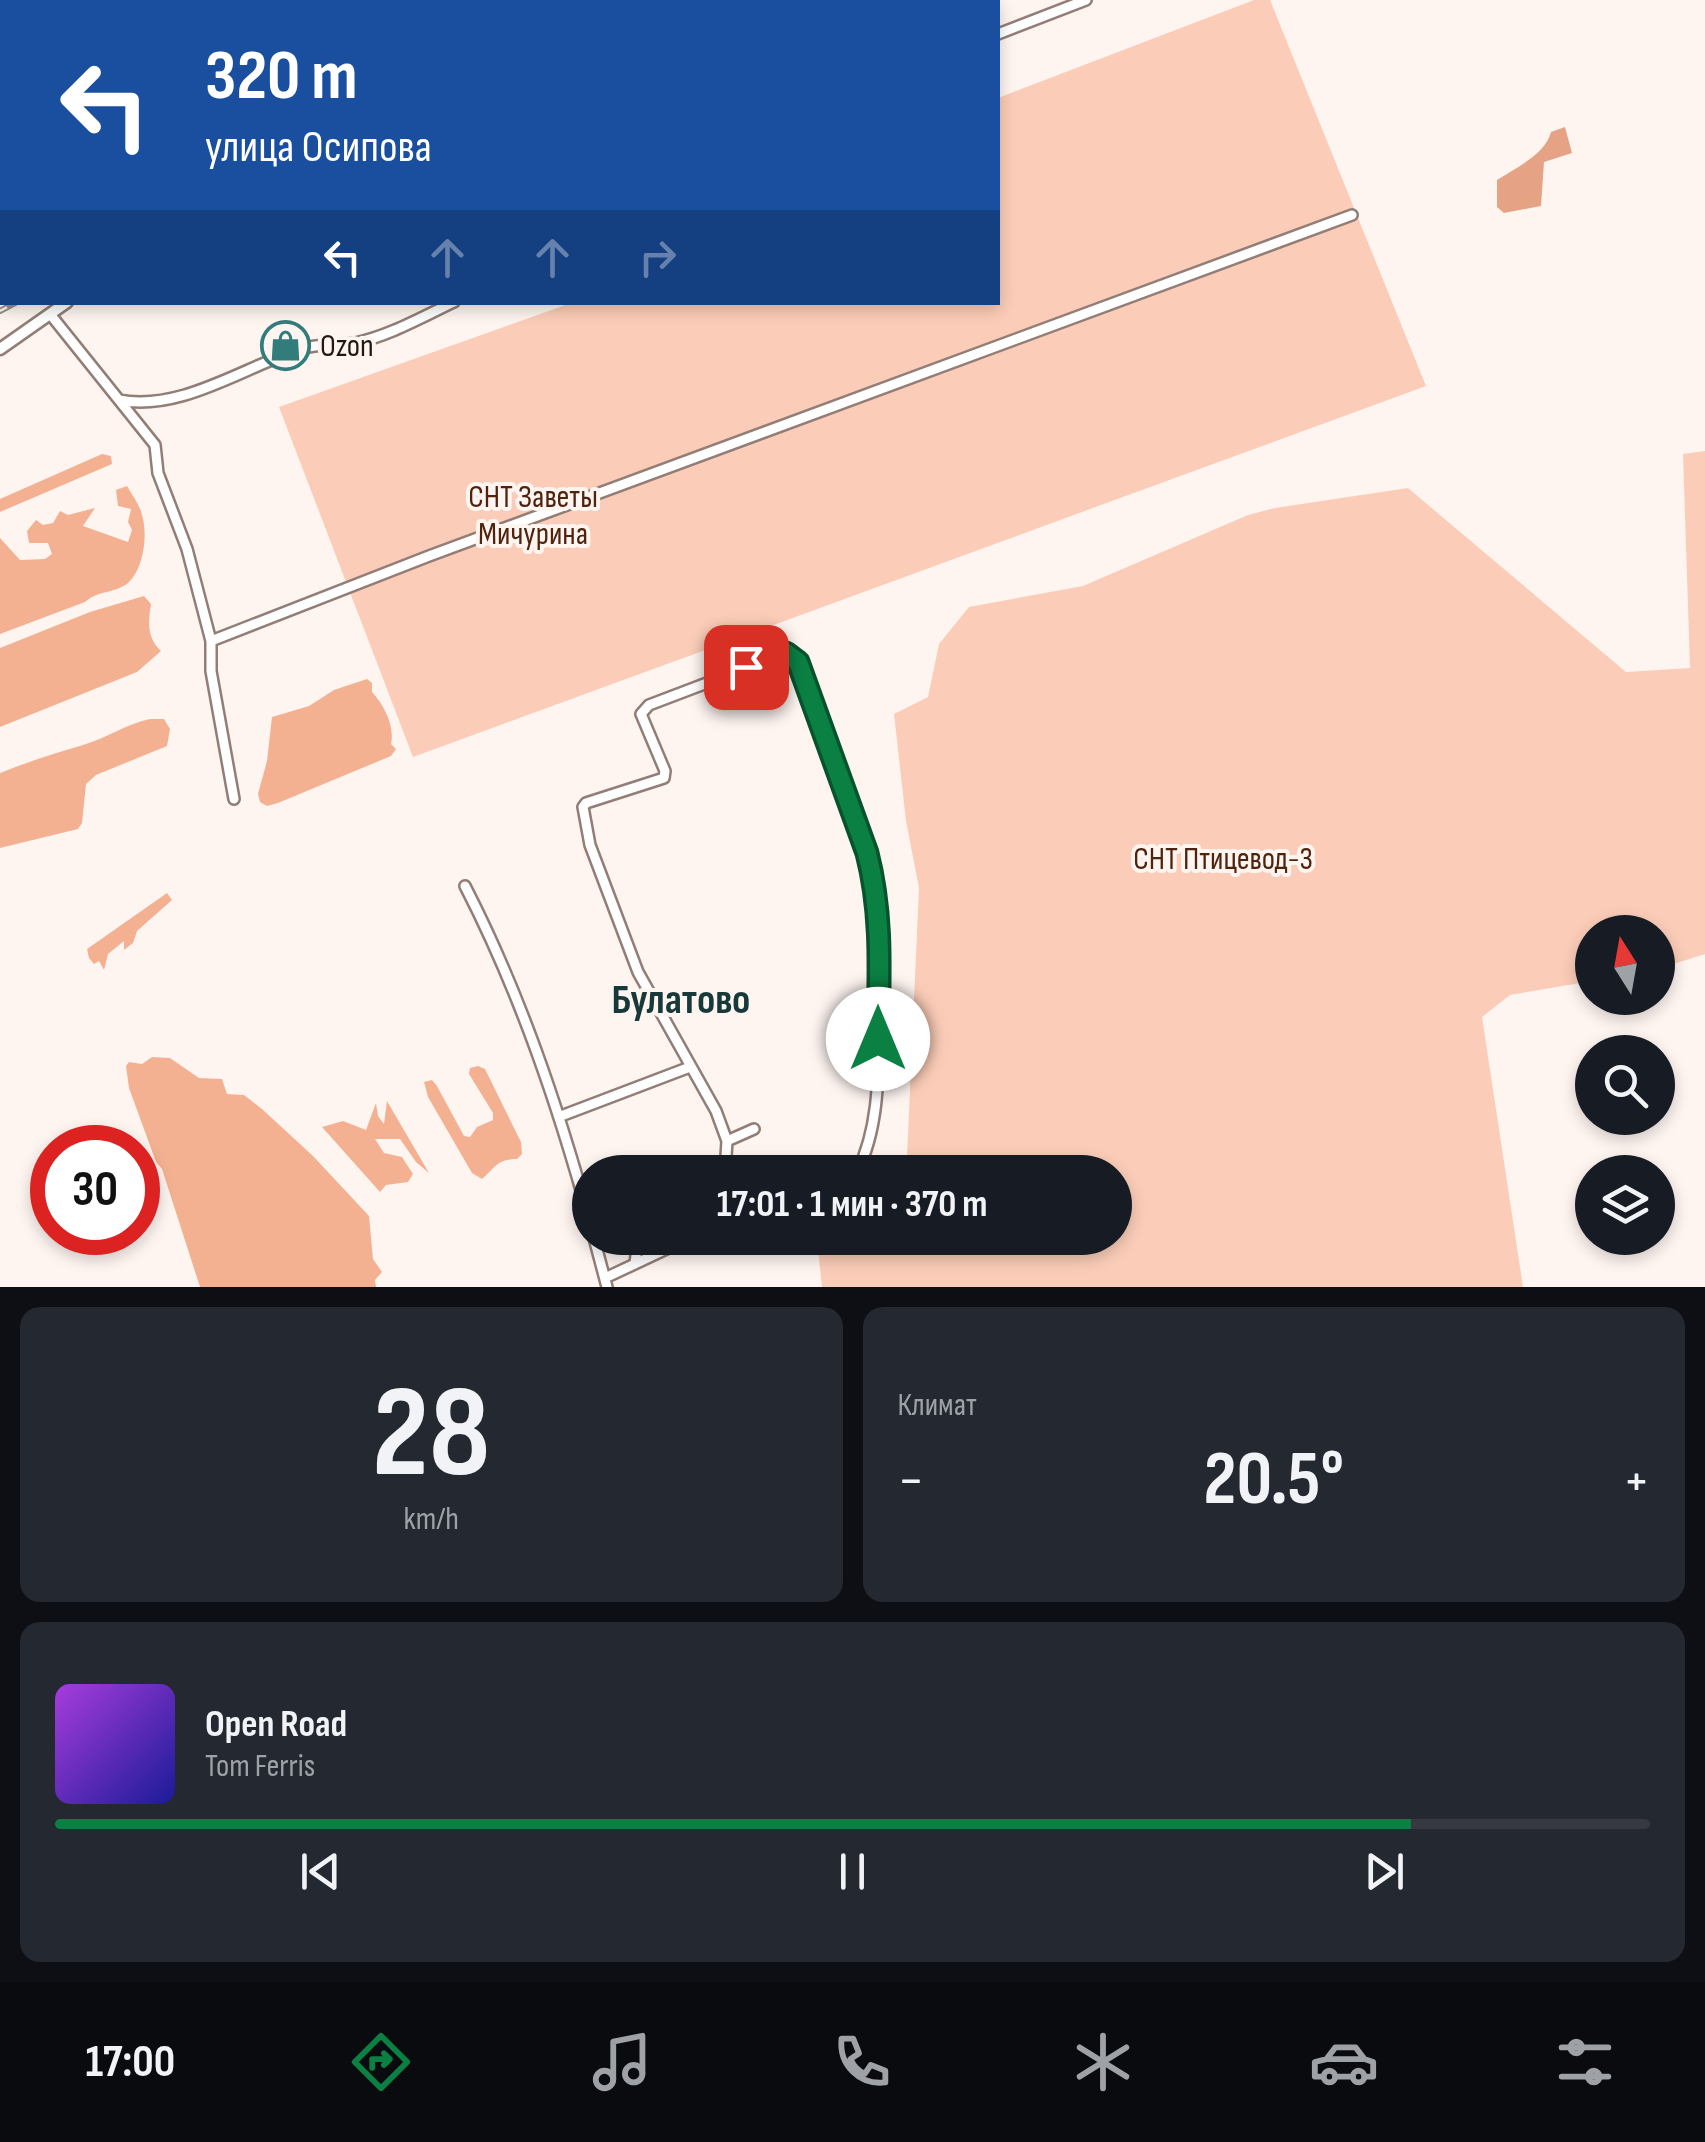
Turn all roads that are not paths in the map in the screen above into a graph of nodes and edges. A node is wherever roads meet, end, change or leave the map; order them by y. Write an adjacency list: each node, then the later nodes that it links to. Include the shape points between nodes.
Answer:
1 (1086, 0): 2 (street)
2 (1000, 33)
3 (1352, 215): 9 (street)
4 (63, 305): 6 (street)
5 (448, 305): 8 (street, via 392,331 355,343 305,347 165,400)
6 (50, 314): 7 (street); 8 (street)
7 (0, 348)
8 (116, 399): 9 (street, via 155,445)
9 (211, 641): 10 (street)
10 (234, 799)
11 (464, 886): 13 (street, via 494,942)
12 (690, 1067): 13 (street); 15 (street); 17 (street, via 638,972 590,844 583,807 664,778 643,710 786,653 798,662 875,884 878,1071)
13 (561, 1116): 18 (street)
14 (754, 1129): 15 (street)
15 (727, 1141): 16 (street)
16 (726, 1155)
17 (863, 1155)
18 (572, 1156)
19 (599, 1255): 23 (street)
20 (636, 1255): 22 (street)
21 (653, 1255): 22 (street)
22 (634, 1264): 23 (street)
23 (606, 1283)

